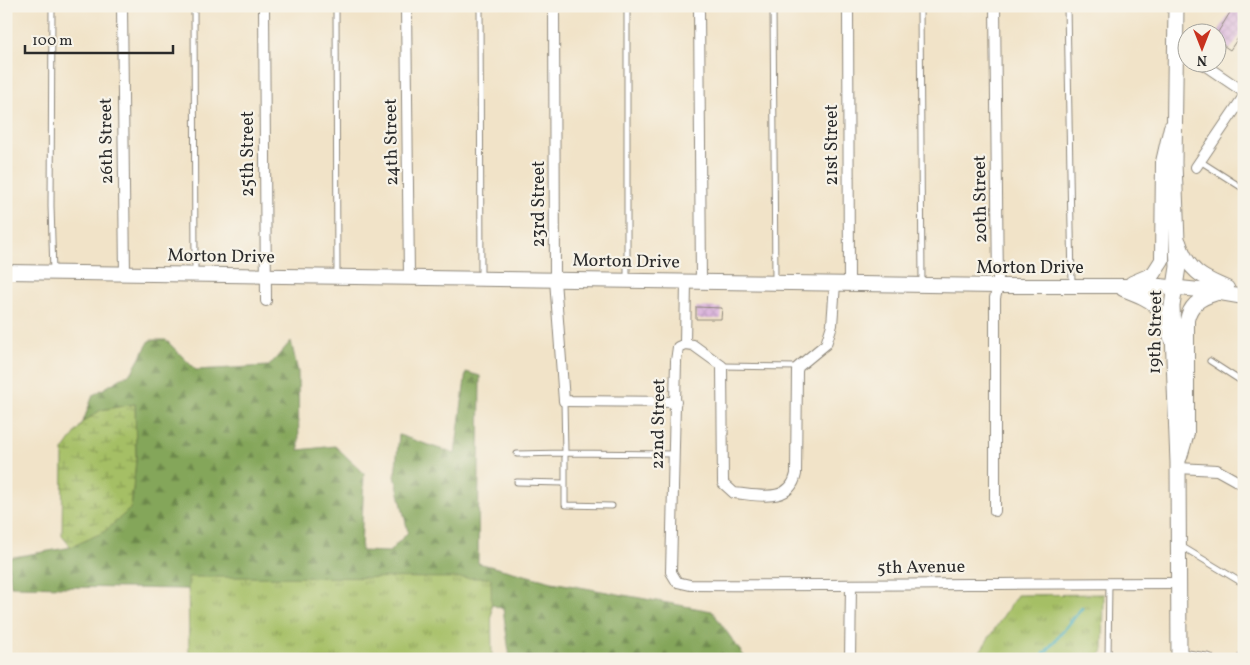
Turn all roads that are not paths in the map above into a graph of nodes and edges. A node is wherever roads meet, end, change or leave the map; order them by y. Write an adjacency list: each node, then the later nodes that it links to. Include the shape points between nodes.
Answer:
1 (52, 6): 27 (lane)
2 (122, 6): 28 (street, 26th Street)
3 (194, 6): 29 (lane)
4 (264, 6): 30 (street, 25th Street)
5 (336, 6): 32 (lane)
6 (406, 6): 31 (street, 24th Street)
7 (480, 6): 33 (lane)
8 (554, 6): 34 (street, 23rd Street)
9 (627, 6): 35 (lane)
10 (699, 6): 37 (street)
11 (773, 6): 38 (lane)
12 (848, 6): 39 (street, 21st Street)
13 (920, 6): 40 (lane)
14 (995, 6): 41 (street, 20th Street)
15 (1067, 6): 43 (lane)
16 (1176, 6): 17 (main road, 19th Street)
17 (1178, 22)
18 (1180, 72): 22 (main road, 19th Street)
19 (1215, 72): 20 (street)
20 (1244, 92)
21 (1244, 96): 23 (street)
22 (1176, 104): 25 (main road, 19th Street); 42 (street, via 1163,162 1162,260 1153,274 1143,280)
23 (1198, 164): 24 (lane)
24 (1244, 189)
25 (1177, 237): 44 (main road, 19th Street); 46 (street, via 1183,256 1198,275)
26 (6, 272): 27 (street, Morton Drive)
27 (54, 273): 28 (street, Morton Drive)
28 (125, 275): 29 (street, Morton Drive)
29 (195, 275): 30 (street, Morton Drive)
30 (265, 277): 32 (street, Morton Drive); 47 (street, 25th Street)
31 (409, 277): 32 (street, Morton Drive); 33 (street, Morton Drive)
32 (337, 278)
33 (482, 278): 34 (street, Morton Drive)
34 (555, 280): 35 (street, Morton Drive); 54 (street, 23rd Street)
35 (627, 280): 36 (street, Morton Drive)
36 (686, 282): 37 (street, Morton Drive); 49 (street, 22nd Street)
37 (701, 282): 38 (street, Morton Drive)
38 (775, 283): 39 (street, Morton Drive)
39 (842, 284): 40 (street, Morton Drive); 52 (street, 21st Street, via 826,344)
40 (922, 285): 41 (street, Morton Drive)
41 (998, 286): 43 (street, Morton Drive); 64 (street, 20th Street, via 995,298)
42 (1117, 286): 43 (street, Morton Drive); 44 (street, Morton Drive); 48 (street, via 1154,303 1163,314)
43 (1072, 287)
44 (1175, 289): 45 (street, Morton Drive); 48 (main road, 19th Street)
45 (1222, 292): 46 (street, Morton Drive); 59 (street, via 1201,298 1188,315 1187,433)
46 (1244, 296)
47 (266, 301)
48 (1173, 343): 59 (main road, 19th Street)
49 (685, 344): 51 (street, via 693,344); 55 (street, 22nd Street, via 678,347 677,353)
50 (1210, 361): 53 (lane)
51 (722, 366): 52 (lane); 52 (street, via 723,483 734,493 755,495 781,495 795,480)
52 (798, 366)
53 (1244, 383)
54 (564, 402): 55 (street); 56 (lane)
55 (676, 402): 58 (street, 22nd Street)
56 (565, 453): 57 (lane); 58 (lane); 61 (lane)
57 (517, 454)
58 (674, 454): 66 (street, 22nd Street)
59 (1178, 465): 62 (street, via 1217,470); 65 (main road, 19th Street)
60 (516, 482): 61 (lane)
61 (564, 483): 63 (lane, via 565,505)
62 (1244, 485)
63 (612, 506)
64 (996, 511)
65 (1178, 544): 68 (main road, 19th Street); 69 (lane)
66 (671, 572): 70 (street, 5th Avenue, via 677,582 690,584)
67 (1109, 583): 68 (street, 5th Avenue); 70 (street, 5th Avenue); 73 (lane)
68 (1178, 583): 71 (main road, 19th Street)
69 (1244, 584)
70 (851, 586): 72 (street)
71 (1179, 656): 74 (street)
72 (850, 659)
73 (1108, 659)
74 (1209, 659)

